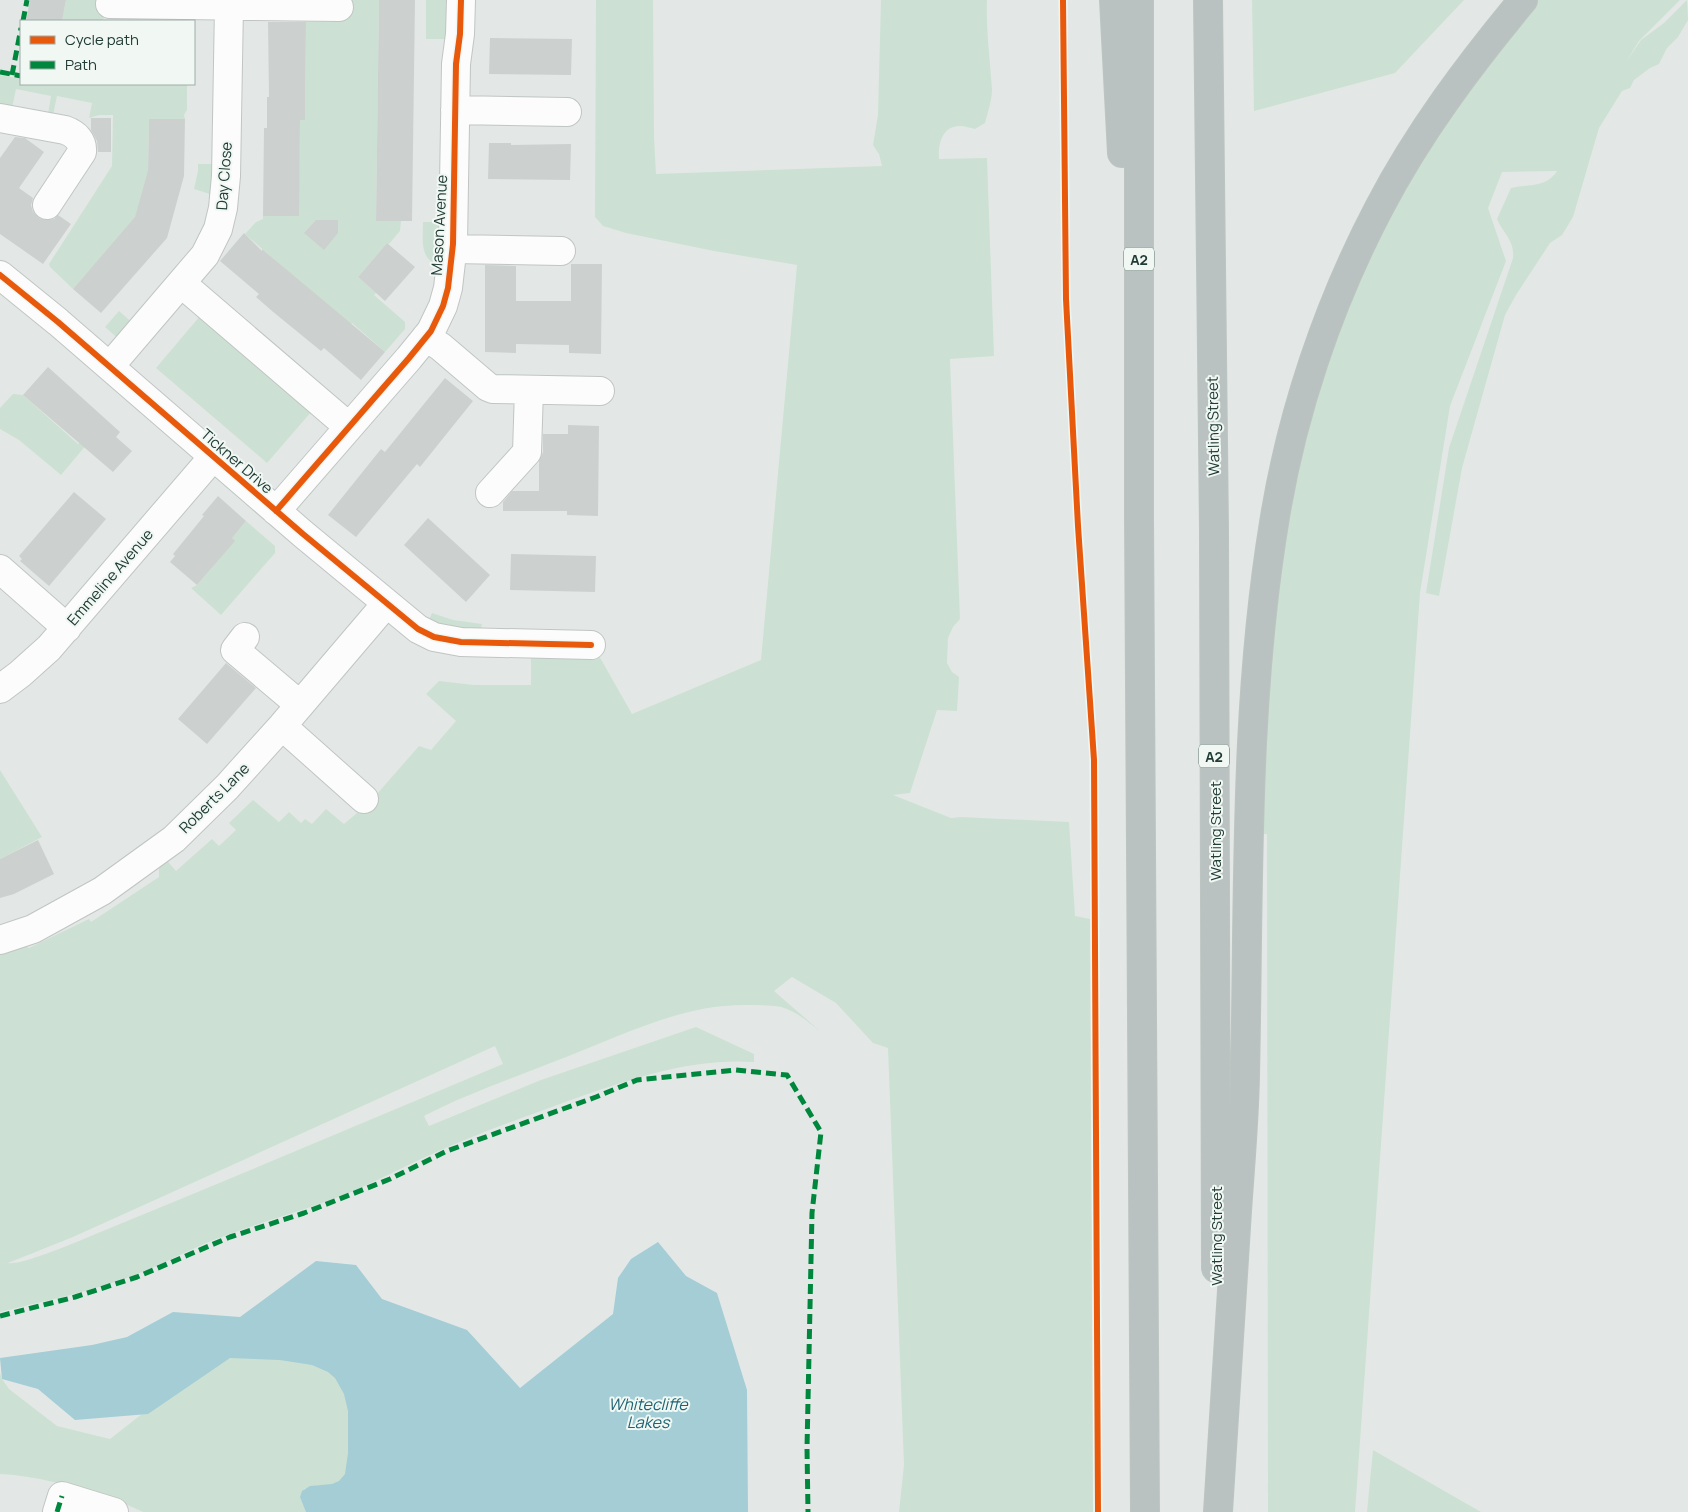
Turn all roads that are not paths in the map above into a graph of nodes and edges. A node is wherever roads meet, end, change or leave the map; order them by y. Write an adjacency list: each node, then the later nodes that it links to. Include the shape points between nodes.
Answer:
1 (461, 0): 9 (street, Mason Avenue)
2 (1114, 0): 25 (highway)
3 (1139, 0): 25 (highway, A2)
4 (1208, 0): 39 (highway, Watling Street / A2)
5 (1523, 0): 39 (highway, via 1440,108 1379,207 1320,346 1281,484 1264,594 1254,721 1245,1082)
6 (110, 4): 7 (street)
7 (229, 6): 8 (street); 16 (street, Day Close, via 223,208 209,249)
8 (339, 7)
9 (455, 110): 10 (street); 13 (street, Mason Avenue)
10 (567, 112)
11 (0, 118): 12 (street, via 65,130 82,144 82,152)
12 (47, 205)
13 (452, 249): 14 (street); 17 (street, Mason Avenue, via 446,297)
14 (561, 251)
15 (0, 274): 18 (street, Tickner Drive)
16 (181, 283): 18 (street, Day Close); 21 (street)
17 (426, 337): 19 (street, via 490,388); 21 (street, Mason Avenue)
18 (110, 366): 22 (street, Tickner Drive)
19 (529, 390): 20 (street); 23 (street, via 527,452)
20 (600, 391)
21 (349, 427): 24 (street, Mason Avenue)
22 (213, 457): 24 (street, Tickner Drive); 28 (street, Emmeline Avenue)
23 (490, 493)
24 (276, 511): 27 (street, Tickner Drive)
25 (1139, 517): 38 (highway, A2)
26 (0, 569): 28 (street)
27 (386, 604): 30 (street, Tickner Drive, via 423,632 453,641); 32 (street, Roberts Lane)
28 (67, 628): 31 (street, Emmeline Avenue, via 49,648)
29 (245, 637): 32 (street, via 235,650)
30 (591, 645)
31 (0, 689)
32 (300, 706): 33 (street, Roberts Lane)
33 (282, 726): 34 (street); 35 (street, Roberts Lane, via 174,839 102,891 33,929)
34 (364, 799)
35 (0, 940)
36 (59, 1504): 37 (street)
37 (114, 1512)
38 (1145, 1512)
39 (1218, 1512)

